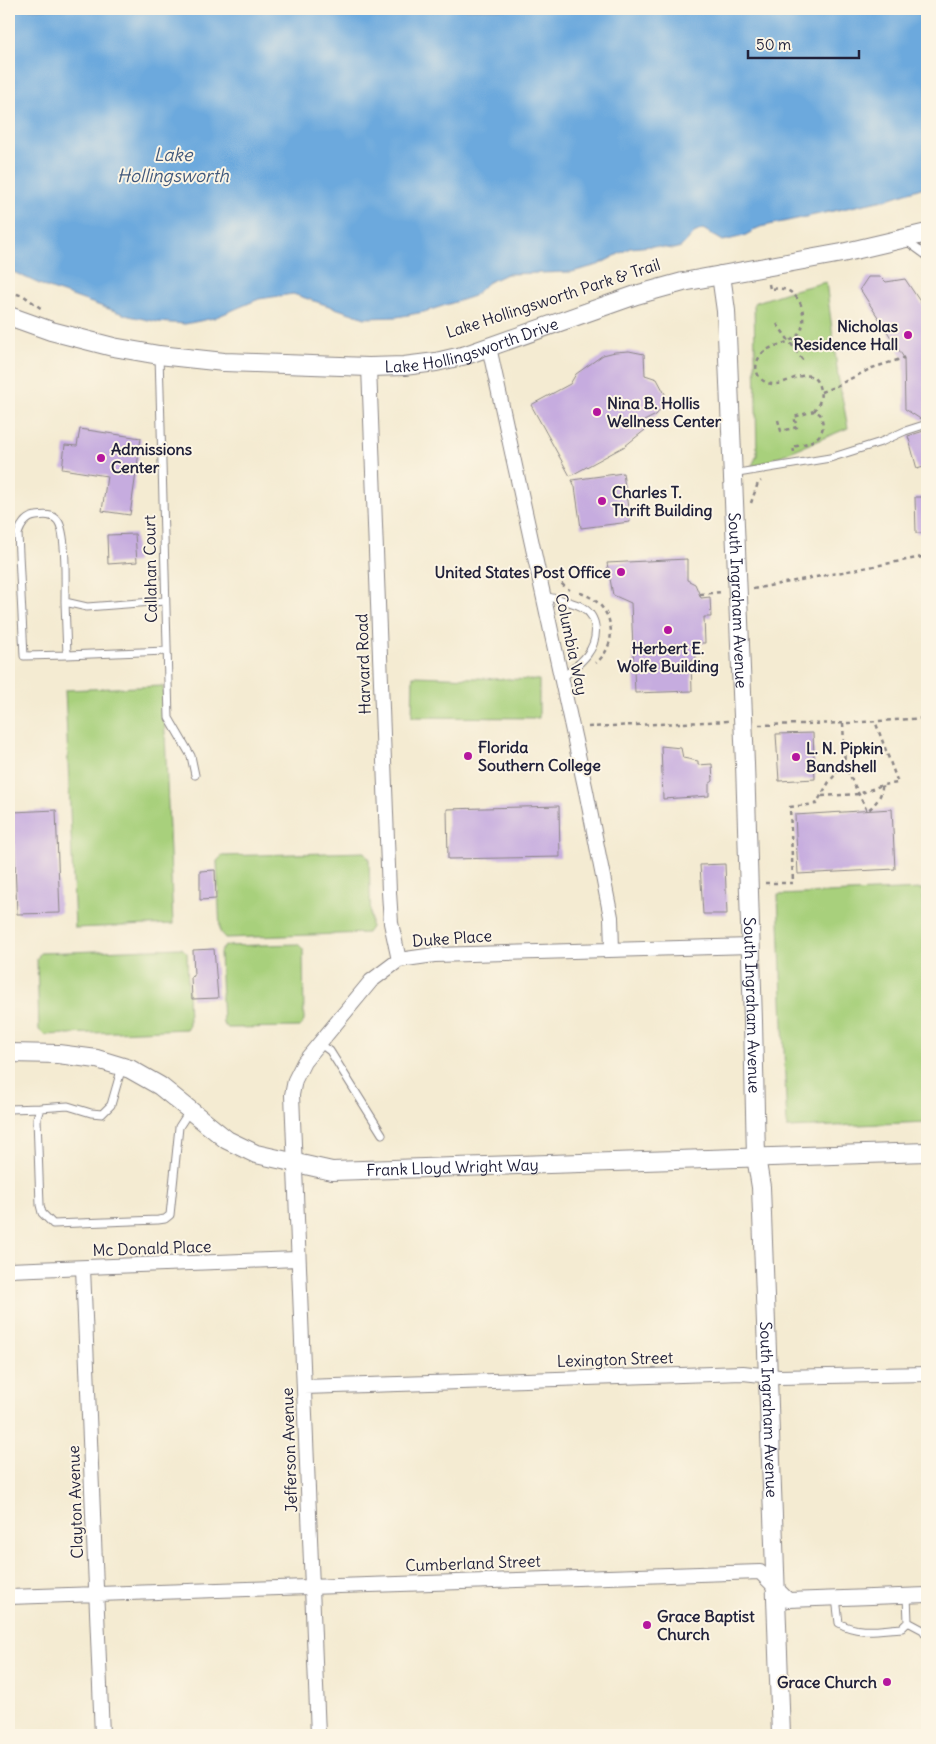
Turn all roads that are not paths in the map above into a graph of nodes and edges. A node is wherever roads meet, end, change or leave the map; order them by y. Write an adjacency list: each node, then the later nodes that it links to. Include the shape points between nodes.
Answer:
1 (927, 233): 2 (street, Lake Hollingsworth Drive)
2 (904, 239): 3 (lane); 4 (street, Lake Hollingsworth Drive)
3 (927, 256)
4 (721, 275): 6 (street, Lake Hollingsworth Drive, via 636,295); 10 (street, South Ingraham Avenue, via 726,311)
5 (9, 316): 7 (street, Lake Hollingsworth Drive, via 51,331)
6 (489, 347): 8 (street, Lake Hollingsworth Drive, via 436,362); 11 (street, Columbia Way)
7 (159, 355): 8 (street, Lake Hollingsworth Drive, via 224,362); 13 (lane, Callahan Court)
8 (369, 367): 20 (street, Harvard Road, via 389,892 391,923)
9 (927, 424): 10 (lane, via 830,458)
10 (732, 474): 18 (street, South Ingraham Avenue)
11 (543, 596): 16 (street, Columbia Way); 16 (lane, via 580,606 591,614 595,625 595,639 588,654)
12 (65, 602): 13 (lane, via 87,607); 15 (lane); 15 (lane, via 62,529 58,520 48,515 32,517 21,525 18,534 24,656)
13 (165, 602): 14 (lane, Callahan Court)
14 (166, 651): 15 (lane); 17 (lane, Callahan Court, via 168,718 191,756)
15 (67, 655)
16 (562, 679): 19 (street, Columbia Way, via 611,917)
17 (195, 775)
18 (751, 946): 19 (street, Duke Place); 29 (street, South Ingraham Avenue)
19 (612, 949): 20 (street, Duke Place, via 434,955)
20 (399, 960): 21 (street, Duke Place, via 371,981)
21 (319, 1043): 27 (lane, via 330,1050); 30 (street, Duke Place, via 304,1062 293,1088)
22 (9, 1053): 23 (street, Frank Lloyd Wright Way, via 58,1054 97,1059)
23 (122, 1067): 24 (lane, via 111,1104 102,1114 68,1106); 26 (street, Frank Lloyd Wright Way, via 160,1086)
24 (40, 1108): 25 (lane); 26 (lane, via 40,1205 42,1213 53,1224 165,1219 170,1214 173,1196 179,1127)
25 (9, 1109)
26 (190, 1110): 30 (street, Frank Lloyd Wright Way, via 228,1140 256,1154)
27 (382, 1134)
28 (927, 1152): 29 (street, Frank Lloyd Wright Way)
29 (756, 1157): 30 (street, Frank Lloyd Wright Way, via 332,1172); 35 (street, South Ingraham Avenue)
30 (294, 1163): 31 (street, Jefferson Avenue)
31 (297, 1259): 32 (street, Mc Donald Place); 36 (street, Jefferson Avenue)
32 (82, 1268): 33 (street, Mc Donald Place); 39 (street, Clayton Avenue)
33 (9, 1270)
34 (927, 1374): 35 (street, Lexington Street)
35 (767, 1375): 36 (street, Lexington Street, via 743,1373); 38 (street, South Ingraham Avenue)
36 (304, 1387): 37 (street, Jefferson Avenue)
37 (313, 1586): 38 (street, Cumberland Street, via 760,1572); 39 (street, Cumberland Street); 47 (street, Jefferson Avenue)
38 (775, 1586): 43 (street, Cumberland Street, via 788,1600); 48 (street, South Ingraham Avenue)
39 (96, 1594): 42 (street, Cumberland Street); 46 (street, Clayton Avenue)
40 (927, 1595): 41 (street, Cumberland Street)
41 (907, 1596): 43 (street, Cumberland Street); 44 (lane)
42 (9, 1597)
43 (836, 1598): 44 (lane, via 839,1623 848,1629 902,1628)
44 (908, 1622): 45 (lane)
45 (927, 1636)
46 (102, 1735)
47 (318, 1735)
48 (781, 1735)

